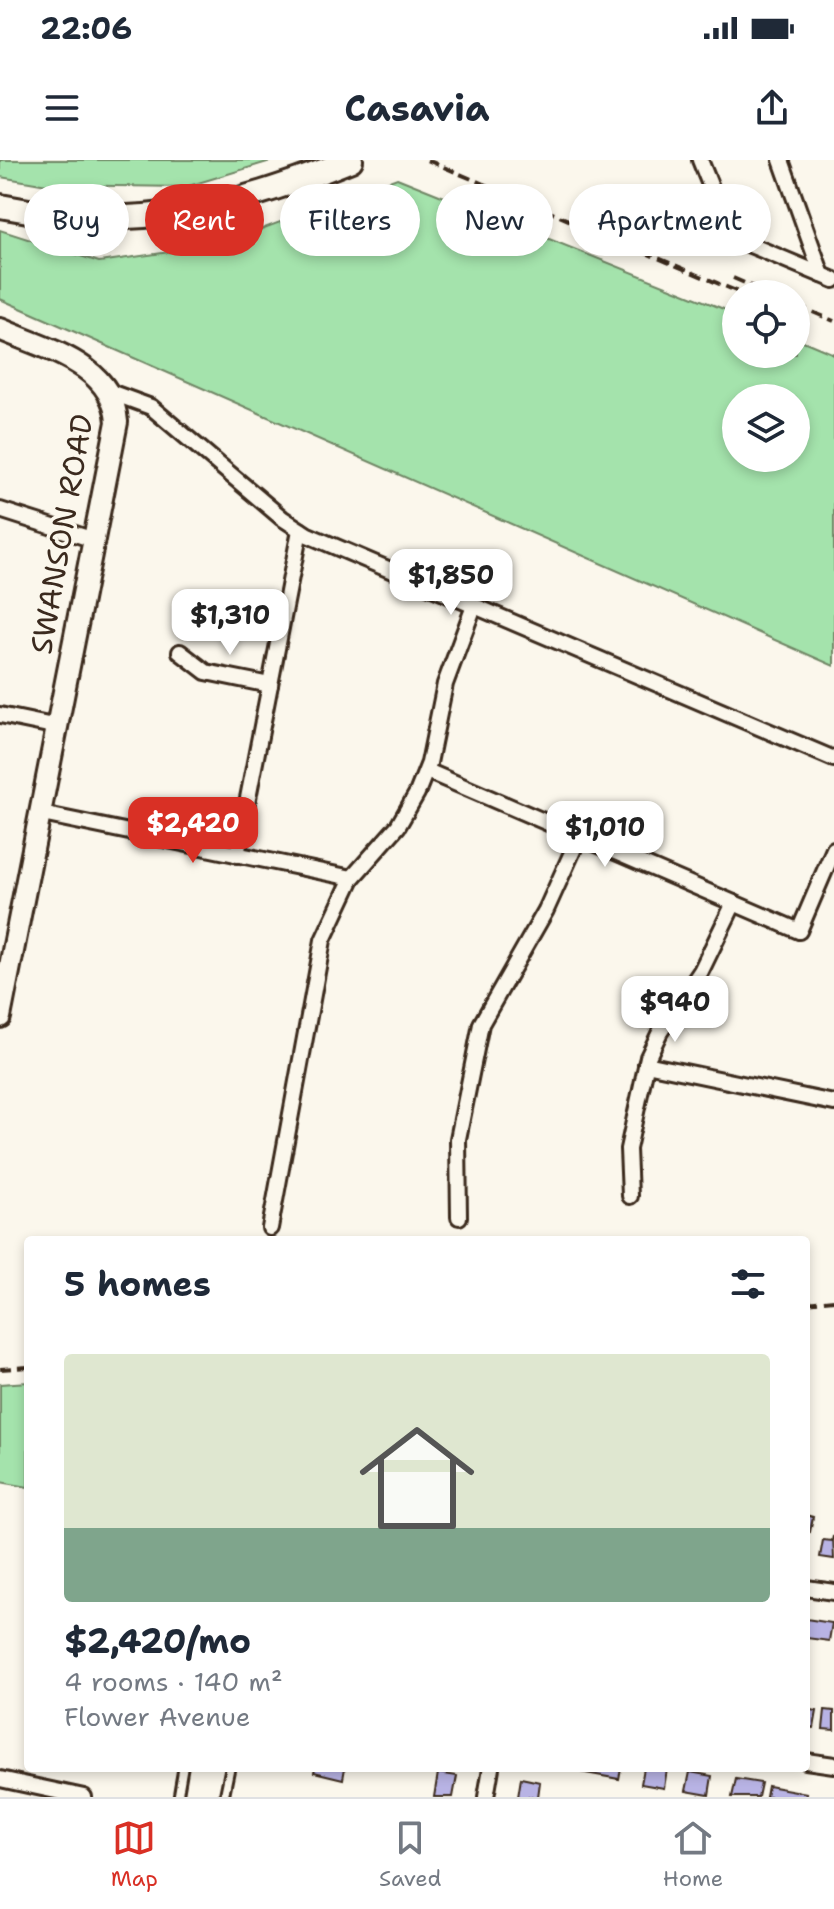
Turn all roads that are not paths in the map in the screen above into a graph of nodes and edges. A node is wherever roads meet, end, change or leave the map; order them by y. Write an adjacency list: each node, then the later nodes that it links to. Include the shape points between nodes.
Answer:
1 (351, 160): 4 (main road, via 230,204 154,216 77,218)
2 (700, 160): 5 (street, via 731,237)
3 (781, 160): 5 (street)
4 (0, 206)
5 (828, 278)
6 (0, 329): 7 (street, via 84,368)
7 (110, 392): 9 (street, via 151,407); 10 (street, SWANSON ROAD, via 116,432)
8 (0, 510): 10 (street)
9 (300, 530): 11 (street); 13 (street)
10 (94, 540): 15 (street, SWANSON ROAD)
11 (474, 606): 16 (street); 17 (street, via 445,684)
12 (180, 652): 13 (street, via 206,672)
13 (270, 685): 21 (street)
14 (0, 715): 15 (street)
15 (58, 727): 18 (street, SWANSON ROAD)
16 (834, 759)
17 (427, 771): 19 (street); 22 (street, via 398,826)
18 (42, 814): 21 (street); 24 (street, SWANSON ROAD)
19 (579, 837): 23 (street); 28 (street, via 546,910 481,1024 458,1139)
20 (834, 849): 23 (street, via 799,931)
21 (237, 855): 22 (street)
22 (352, 878): 29 (street, via 320,951)
23 (734, 903): 25 (street, via 708,959 660,1032)
24 (0, 1017)
25 (646, 1064): 26 (street); 27 (street, via 628,1149)
26 (834, 1103)
27 (630, 1196)
28 (459, 1217)
29 (270, 1228)
30 (810, 1589): 31 (street)
31 (834, 1592)
32 (810, 1762): 33 (street)
33 (834, 1765)
34 (182, 1772): 39 (lane)
35 (229, 1772): 40 (lane)
36 (490, 1772): 41 (street)
37 (0, 1779): 38 (street)
38 (84, 1797)
39 (178, 1797)
40 (224, 1797)
41 (486, 1797)

